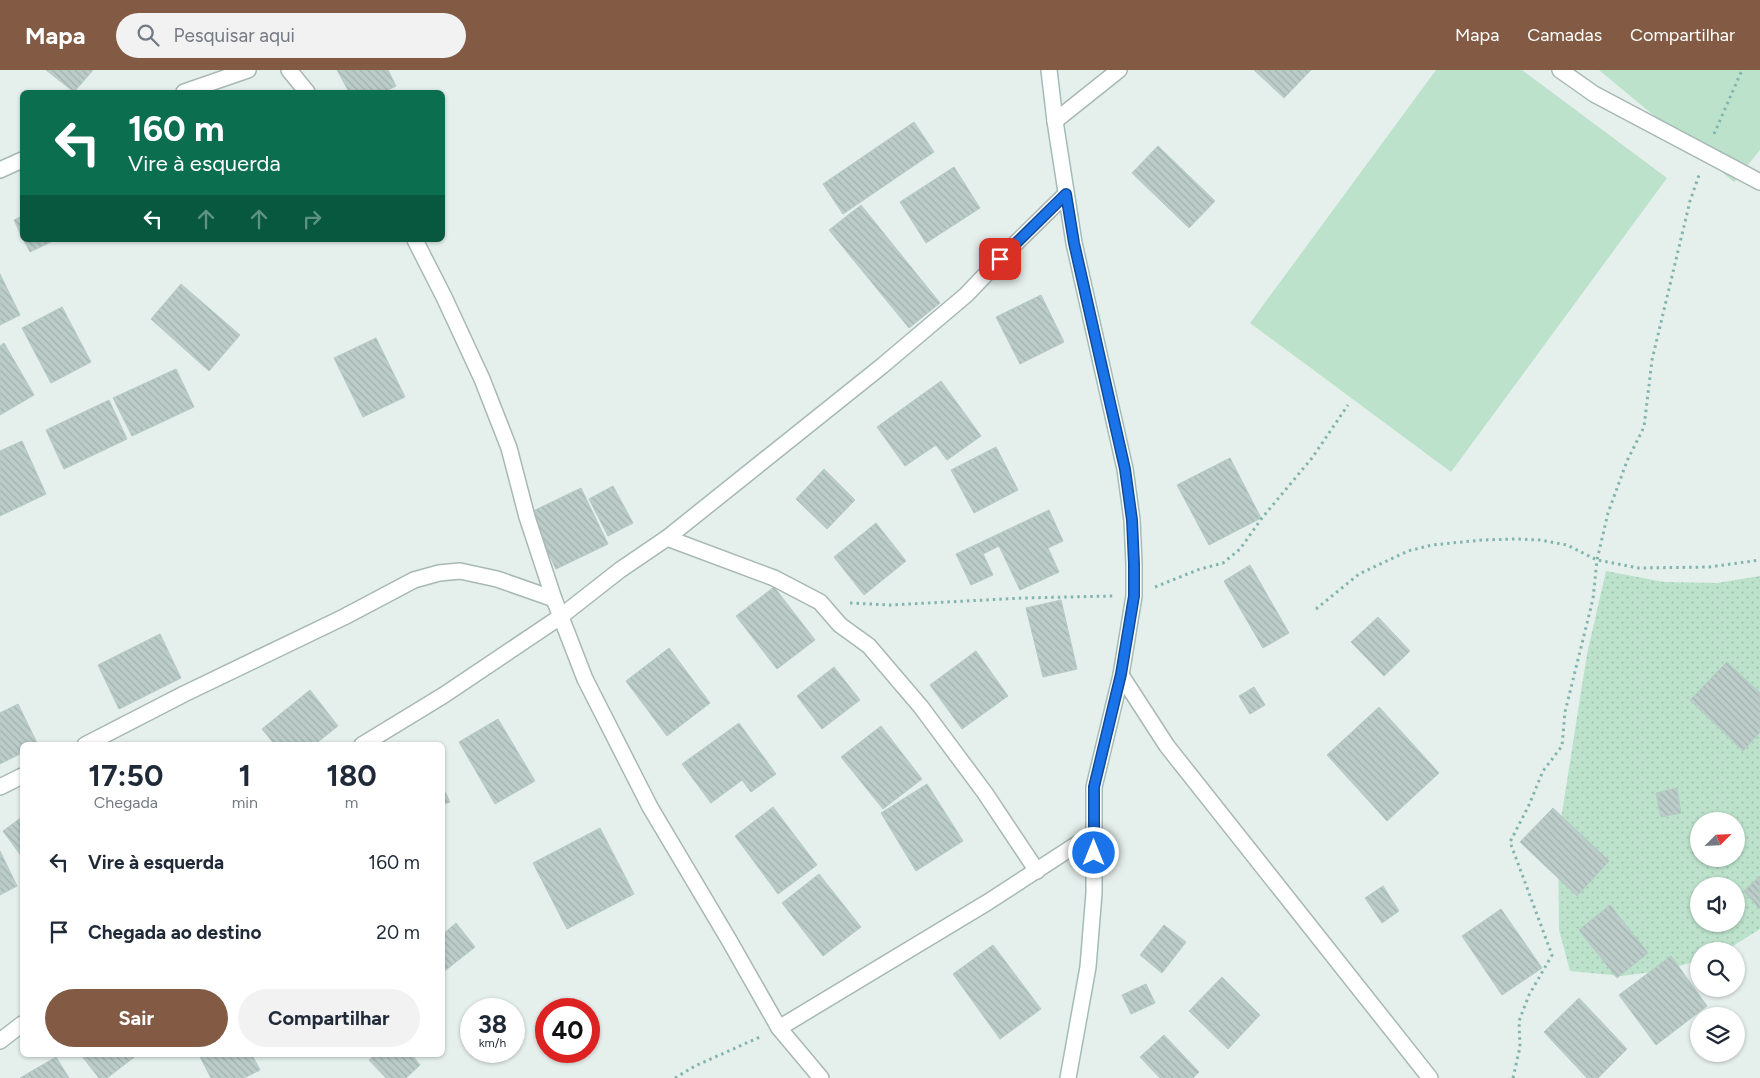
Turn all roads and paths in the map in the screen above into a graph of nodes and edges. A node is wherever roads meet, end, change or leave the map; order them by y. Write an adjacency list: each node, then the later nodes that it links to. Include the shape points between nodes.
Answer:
1 (248, 70): 7 (street)
2 (289, 70): 8 (street)
3 (1049, 70): 9 (street)
4 (1119, 70): 9 (street)
5 (1560, 70): 10 (street, via 1594,94)
6 (1742, 70): 10 (path)
7 (190, 90)
8 (305, 90)
9 (1055, 121): 14 (street)
10 (1707, 153): 13 (street); 17 (path, via 1690,201 1652,360 1644,427 1608,512)
11 (20, 161): 12 (street)
12 (0, 170)
13 (1760, 182)
14 (1066, 194): 16 (street, via 966,295); 22 (street, via 1125,469 1132,520 1134,596)
15 (416, 242): 19 (street, via 482,379 509,448)
16 (667, 538): 21 (street); 28 (street, via 774,578 820,602 840,626 869,646 921,707)
17 (1597, 560): 18 (path, via 1639,568 1709,567); 20 (path, via 1567,545 1540,540 1516,538 1432,545 1408,551 1358,574); 36 (path, via 1593,599 1565,712 1562,746 1543,771 1510,842 1552,955 1529,995 1519,1021 1520,1047)
18 (1760, 560)
19 (554, 599): 21 (street); 23 (street, via 498,579 460,571 414,580)
20 (1316, 609)
21 (560, 617): 24 (street); 30 (street, via 585,680 650,807)
22 (1121, 674): 27 (street, via 1094,787); 35 (street, via 1166,746)
23 (91, 742)
24 (367, 742)
25 (20, 777): 26 (street)
26 (0, 787)
27 (1094, 833): 28 (street); 34 (street, via 1094,893 1088,967)
28 (1037, 871): 30 (street)
29 (20, 1026): 31 (street)
30 (779, 1028): 32 (path); 33 (street)
31 (0, 1041)
32 (674, 1078)
33 (821, 1078)
34 (1068, 1078)
35 (1430, 1078)
36 (1513, 1078)

